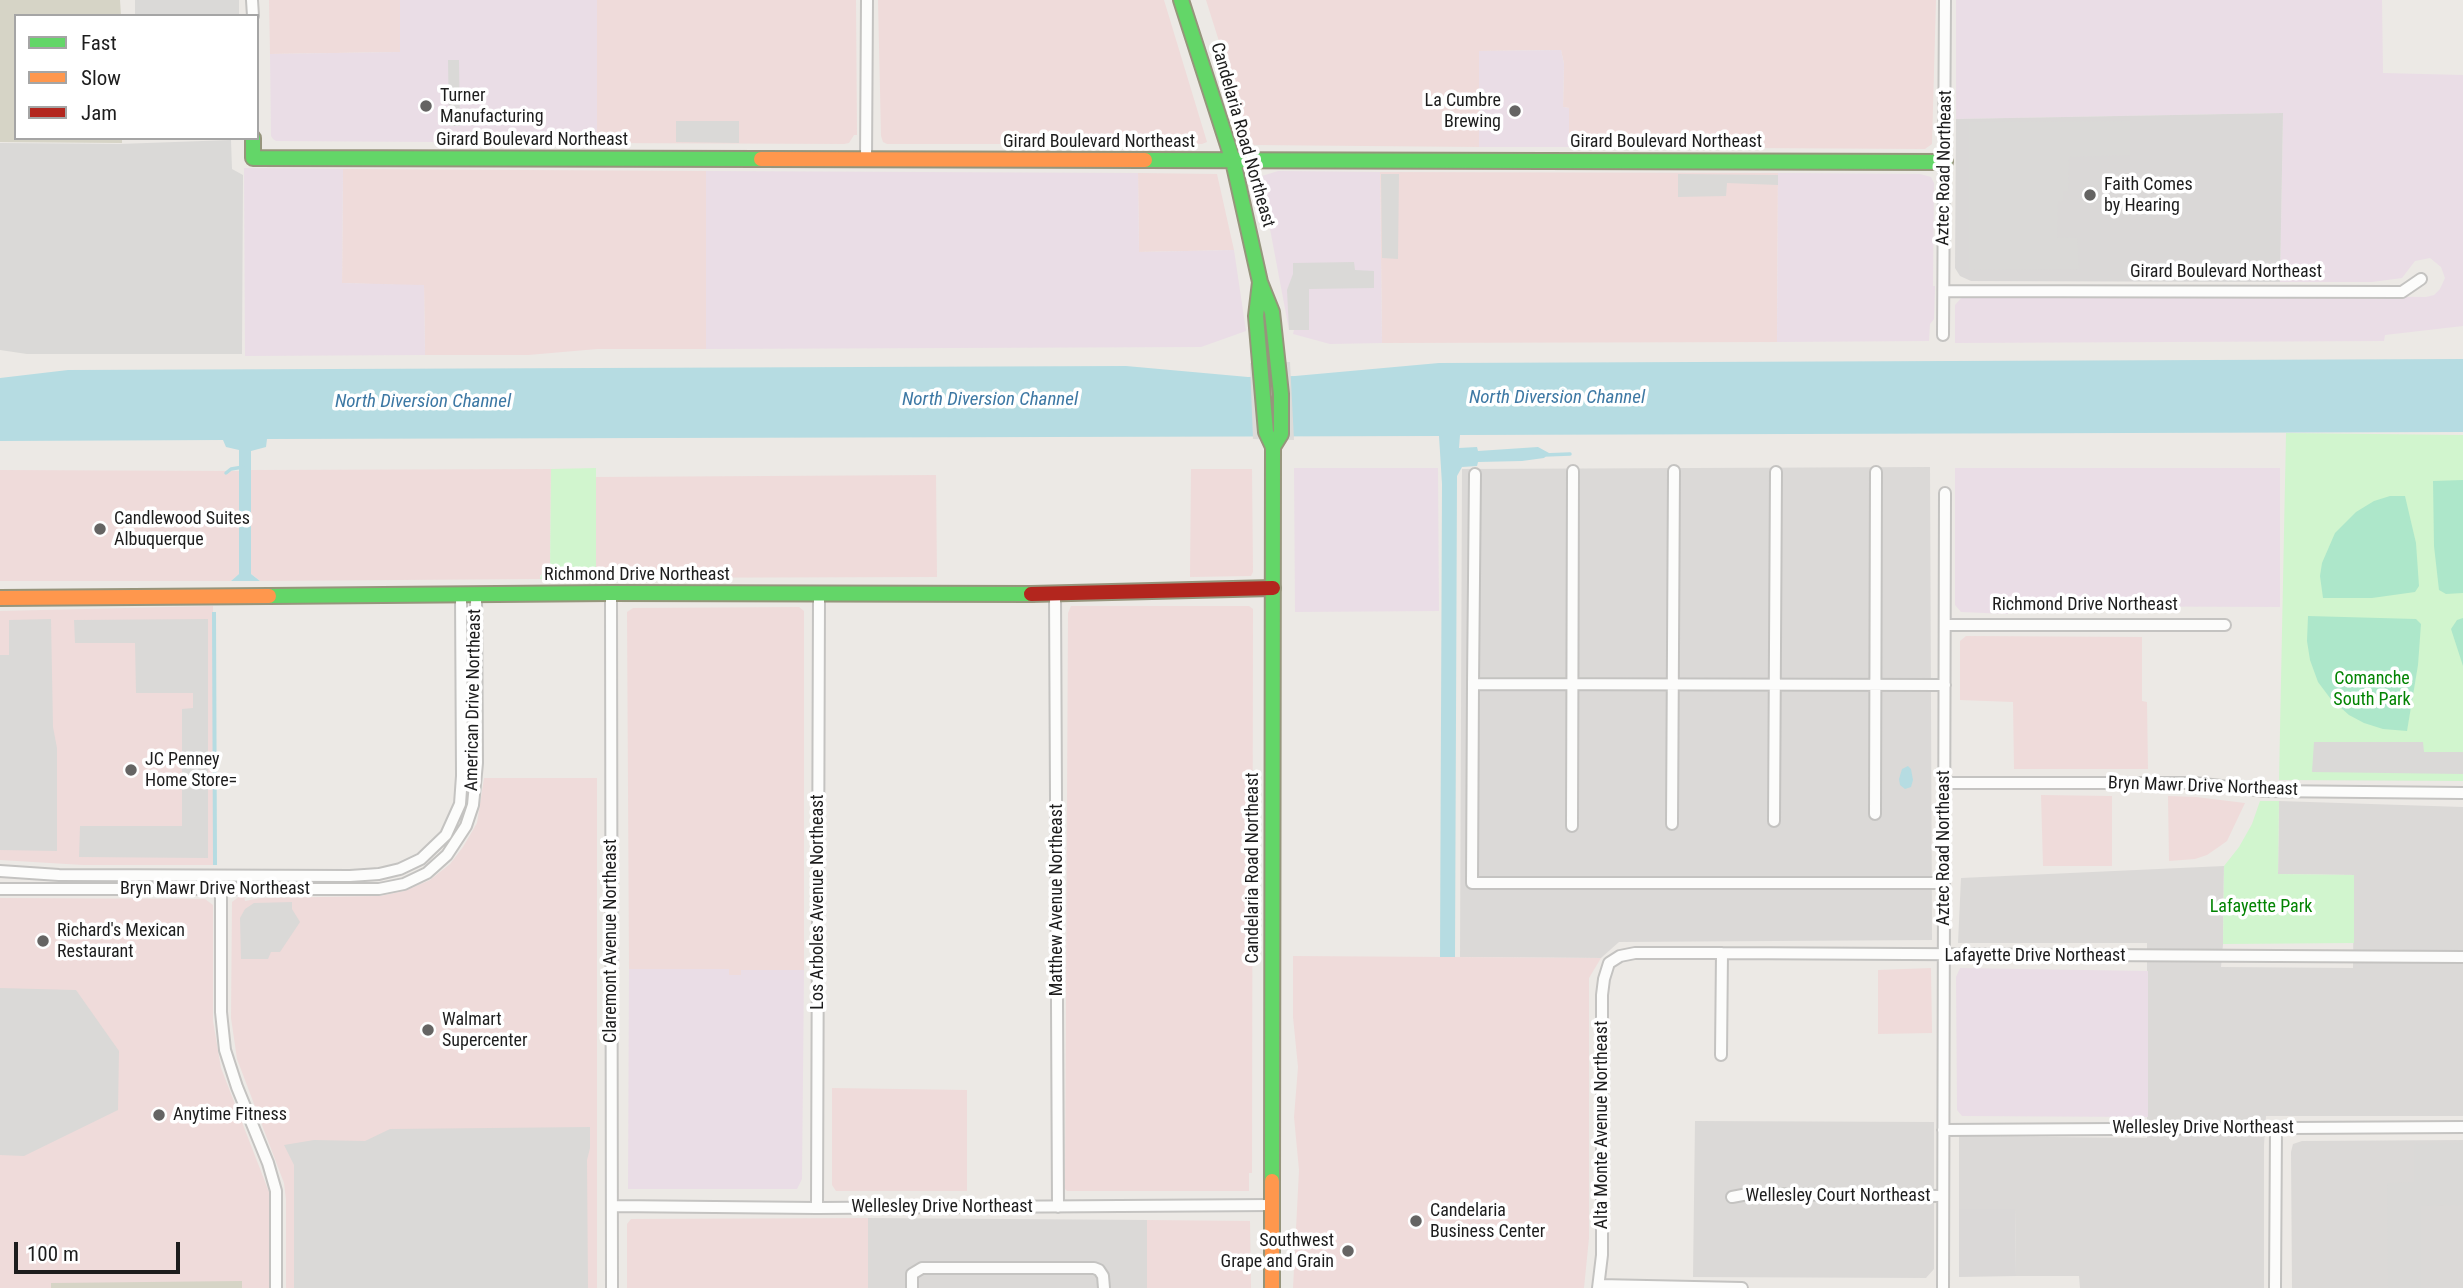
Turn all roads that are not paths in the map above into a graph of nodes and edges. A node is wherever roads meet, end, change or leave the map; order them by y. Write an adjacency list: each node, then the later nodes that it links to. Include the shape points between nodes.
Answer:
1 (867, 0): 5 (street)
2 (1181, 0): 6 (street, Candelaria Road Northeast)
3 (1945, 0): 7 (street, Aztec Road Northeast)
4 (253, 140): 5 (street, Girard Boulevard Northeast, via 253,158)
5 (866, 160): 6 (street, Girard Boulevard Northeast)
6 (1233, 161): 7 (street, Girard Boulevard Northeast); 9 (street, Candelaria Road Northeast)
7 (1945, 162): 10 (street, Aztec Road Northeast)
8 (2421, 279): 10 (street, Girard Boulevard Northeast, via 2402,292)
9 (1260, 282): 12 (street, Candelaria Road Northeast, via 1256,316 1266,432); 12 (street, Candelaria Road Northeast, via 1272,312 1278,360 1281,434)
10 (1944, 291): 11 (street, Aztec Road Northeast)
11 (1943, 335)
12 (1273, 447): 19 (street, Candelaria Road Northeast)
13 (1573, 471): 28 (street)
14 (1674, 471): 29 (street)
15 (1776, 472): 30 (street)
16 (1876, 472): 31 (street)
17 (1475, 474): 27 (street)
18 (1945, 493): 25 (street, Aztec Road Northeast)
19 (1273, 589): 21 (street, Richmond Drive Northeast); 56 (street, Candelaria Road Northeast)
20 (611, 593): 22 (street, Richmond Drive Northeast); 23 (street, Richmond Drive Northeast); 57 (street, Claremont Avenue Northeast)
21 (1055, 594): 23 (street, Richmond Drive Northeast); 58 (street, Matthew Avenue Northeast)
22 (468, 595): 24 (street, Richmond Drive Northeast); 39 (street, American Drive Northeast, via 460,804 446,835); 41 (street, American Drive Northeast, via 477,763 473,805 447,855)
23 (818, 596): 59 (street, Los Arboles Avenue Northeast)
24 (0, 597)
25 (1945, 625): 26 (street, Richmond Drive Northeast); 32 (street, Aztec Road Northeast)
26 (2225, 625)
27 (1473, 684): 28 (street); 43 (street, via 1472,883)
28 (1572, 684): 29 (street); 38 (street)
29 (1672, 684): 30 (street); 37 (street)
30 (1774, 685): 31 (street); 36 (street)
31 (1875, 685): 32 (street); 35 (street)
32 (1945, 685): 33 (street, Aztec Road Northeast)
33 (1944, 783): 34 (street, Bryn Mawr Drive Northeast, via 2194,783 2266,791); 43 (street, Aztec Road Northeast)
34 (2463, 793)
35 (1875, 814)
36 (1774, 821)
37 (1672, 824)
38 (1572, 826)
39 (421, 859): 42 (street, Bryn Mawr Drive Northeast, via 379,874)
40 (0, 871): 42 (street, Bryn Mawr Drive Northeast)
41 (427, 873): 45 (street, Bryn Mawr Drive Northeast, via 379,889)
42 (221, 876): 45 (street)
43 (1943, 883): 47 (street, Aztec Road Northeast)
44 (0, 889): 45 (street, Bryn Mawr Drive Northeast)
45 (220, 889): 61 (street, via 225,1050 276,1191)
46 (1722, 953): 47 (street, Lafayette Drive Northeast); 49 (street, Lafayette Drive Northeast, via 1635,953); 50 (street)
47 (1944, 955): 48 (street, Lafayette Drive Northeast); 53 (street, Aztec Road Northeast)
48 (2463, 957)
49 (1609, 964): 60 (street, Alta Monte Avenue Northeast, via 1602,995)
50 (1721, 1055)
51 (2463, 1127): 52 (street, Wellesley Drive Northeast)
52 (2276, 1128): 53 (street, Wellesley Drive Northeast); 68 (street)
53 (1943, 1130): 54 (street, Aztec Road Northeast)
54 (1943, 1196): 55 (street, Wellesley Court Northeast); 67 (street, Aztec Road Northeast)
55 (1732, 1197)
56 (1272, 1205): 58 (street, Wellesley Drive Northeast); 65 (street, Candelaria Road Northeast)
57 (612, 1206): 59 (street, Wellesley Drive Northeast); 62 (street, Claremont Avenue Northeast)
58 (1058, 1207): 59 (street, Wellesley Drive Northeast)
59 (817, 1208)
60 (1599, 1286): 66 (street)
61 (276, 1288)
62 (612, 1288)
63 (912, 1288): 64 (street, via 912,1273 922,1269 1080,1268 1099,1270)
64 (1104, 1288)
65 (1272, 1288)
66 (1742, 1288)
67 (1943, 1288)
68 (2275, 1288)

